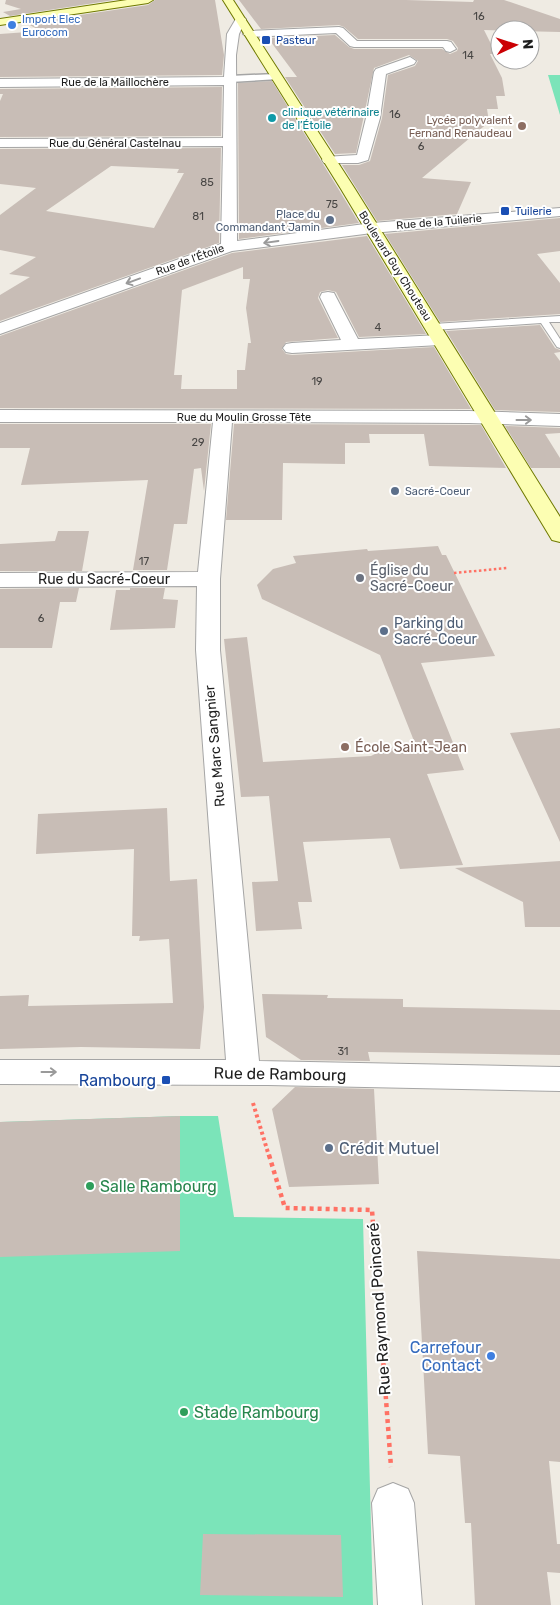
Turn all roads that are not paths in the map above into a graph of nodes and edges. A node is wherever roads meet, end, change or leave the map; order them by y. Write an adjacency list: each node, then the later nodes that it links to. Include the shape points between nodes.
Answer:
1 (148, 0): 4 (main road)
2 (226, 2): 3 (main road, Boulevard Guy Chouteau)
3 (241, 19): 5 (main road, Boulevard Guy Chouteau); 8 (street, Rue de l’Étoile, via 233,34)
4 (0, 22)
5 (249, 34): 6 (street, via 339,30 354,44 447,44); 7 (main road, Boulevard Guy Chouteau)
6 (450, 49)
7 (261, 52): 8 (street); 10 (main road, Boulevard Guy Chouteau)
8 (230, 55): 11 (street, Rue de l’Étoile)
9 (410, 61): 15 (street, via 380,72 363,157)
10 (276, 77): 11 (street); 15 (main road, Boulevard Guy Chouteau)
11 (230, 80): 12 (street, Rue de la Maillochère); 13 (street, Rue de l’Étoile)
12 (0, 83)
13 (229, 142): 14 (street, Rue du Général Castelnau); 18 (street, Rue de l’Étoile)
14 (0, 143)
15 (329, 160): 17 (main road, Boulevard Guy Chouteau)
16 (560, 212): 17 (street, Rue de la Tuilerie)
17 (372, 228): 18 (street, Rue de la Tuilerie, one-way to 18); 23 (main road, Boulevard Guy Chouteau)
18 (229, 247): 22 (street, Rue de l’Étoile, one-way to 22)
19 (328, 297): 24 (street)
20 (560, 319): 21 (lane)
21 (542, 320): 23 (lane); 25 (lane)
22 (0, 328)
23 (437, 334): 24 (street); 29 (main road, Boulevard Guy Chouteau)
24 (352, 344): 26 (street)
25 (560, 345)
26 (292, 348)
27 (0, 416): 28 (street, Rue du Moulin Grosse Tête)
28 (223, 417): 29 (street, Rue du Moulin Grosse Tête); 32 (street, Rue Marc Sangnier)
29 (488, 418): 30 (street, Rue du Moulin Grosse Tête, one-way to 30); 31 (main road, Boulevard Guy Chouteau)
30 (560, 420)
31 (560, 534)
32 (209, 579): 33 (street, Rue du Sacré-Coeur); 35 (street, Rue Marc Sangnier, via 208,650)
33 (0, 580)
34 (0, 1072): 35 (street, Rue de Rambourg, one-way to 35)
35 (244, 1074): 36 (street, Rue de Rambourg)
36 (560, 1079)
37 (393, 1503): 38 (street)
38 (400, 1605)

